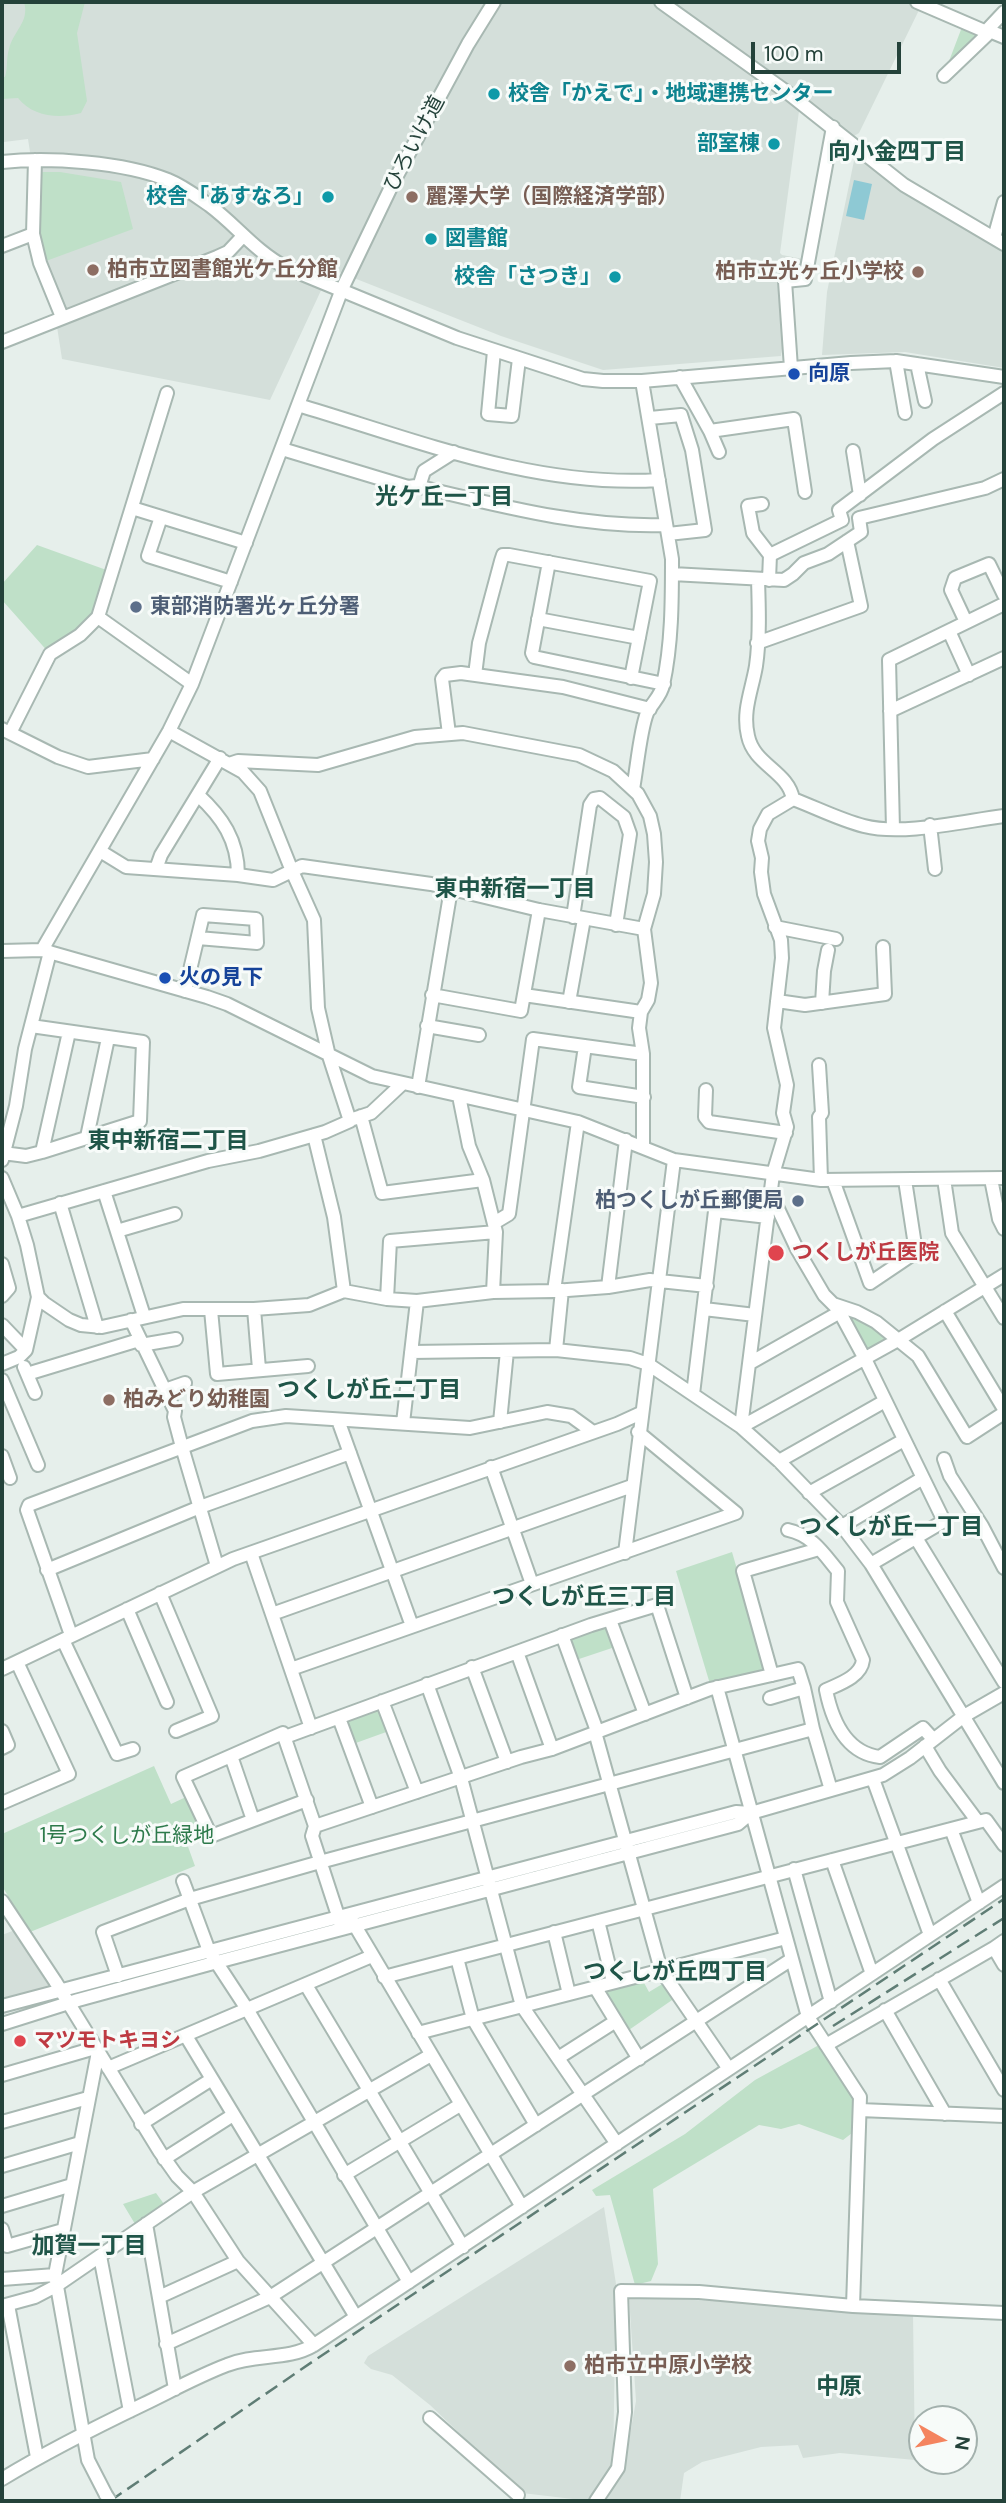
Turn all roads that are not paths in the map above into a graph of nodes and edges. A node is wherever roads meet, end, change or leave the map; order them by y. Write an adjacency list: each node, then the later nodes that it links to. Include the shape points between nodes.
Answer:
1 (494, 2): 16 (street, ひろいけ道, via 393,183)
2 (661, 2): 8 (street)
3 (917, 2): 5 (street)
4 (1004, 12): 5 (street, via 987,30)
5 (990, 32): 6 (street); 7 (street)
6 (1004, 37)
7 (944, 76)
8 (833, 127): 14 (street, via 904,185); 23 (street, via 804,279 785,281)
9 (35, 160): 10 (street); 12 (street); 13 (street, via 137,170 159,177 185,188)
10 (2, 162)
11 (1004, 202): 14 (street)
12 (33, 234): 15 (street); 17 (street)
13 (243, 236): 16 (street, via 285,267); 17 (street, via 228,252)
14 (999, 242)
15 (2, 246)
16 (342, 289): 19 (street); 30 (street, ひろいけ道)
17 (62, 317): 18 (street)
18 (2, 342)
19 (494, 351): 20 (street); 20 (street, via 488,414 512,416)
20 (519, 359): 26 (street, via 583,379)
21 (897, 362): 22 (street); 23 (street); 31 (street)
22 (917, 363): 25 (street); 29 (street)
23 (791, 368): 24 (street)
24 (680, 377): 26 (street); 33 (street)
25 (1004, 377)
26 (642, 381): 32 (street)
27 (167, 393): 44 (street)
28 (1004, 393): 42 (street, via 933,439)
29 (925, 401)
30 (299, 405): 34 (street, ひろいけ道); 36 (street)
31 (905, 414)
32 (650, 418): 39 (street); 46 (street, via 681,415 705,530)
33 (710, 431): 37 (street); 41 (street, via 794,419)
34 (282, 449): 40 (street); 48 (street, ひろいけ道)
35 (853, 450): 42 (street)
36 (454, 452): 39 (street, via 549,476 601,482); 40 (street, via 425,471)
37 (719, 452)
38 (1004, 479): 47 (street, via 985,488 859,518 861,532)
39 (659, 480): 46 (street)
40 (419, 487): 46 (street, via 551,517)
41 (805, 492)
42 (860, 495): 49 (street, via 839,510 842,520)
43 (762, 504): 49 (street, via 748,506 753,533)
44 (132, 508): 45 (street); 56 (street)
45 (161, 517): 48 (street); 53 (street, via 148,556)
46 (667, 529): 51 (street)
47 (847, 541): 52 (street, via 804,563 784,580); 61 (street, via 861,606)
48 (246, 543): 53 (street, ひろいけ道)
49 (769, 555): 52 (street)
50 (549, 562): 57 (street); 60 (street, via 650,582); 63 (street, via 503,555)
51 (672, 574): 52 (street); 67 (street)
52 (764, 580): 61 (street)
53 (231, 582): 66 (street, ひろいけ道)
54 (1004, 595): 58 (street, via 989,564 955,578 951,590)
55 (1004, 604): 58 (street)
56 (98, 617): 66 (street); 70 (street, via 50,654)
57 (538, 619): 60 (street); 65 (street, via 534,657)
58 (966, 622): 59 (street)
59 (948, 631): 64 (street); 69 (street, via 889,660)
60 (639, 638): 65 (street)
61 (757, 643): 77 (street, via 746,718 748,737 761,762 789,785)
62 (1004, 659): 64 (street)
63 (475, 675): 68 (street, via 563,687); 72 (street, via 453,674 442,679)
64 (969, 675): 69 (street)
65 (631, 678): 67 (street)
66 (192, 684): 71 (street, ひろいけ道)
67 (664, 684): 68 (street)
68 (650, 709): 75 (street)
69 (890, 711): 80 (street)
70 (6, 731): 73 (street, via 88,766)
71 (169, 731): 73 (street, ひろいけ道); 74 (street)
72 (449, 734): 74 (street, via 415,737 318,765); 75 (street, via 579,755 613,771)
73 (153, 759): 81 (street, ひろいけ道)
74 (224, 761): 76 (street); 84 (street, via 260,791)
75 (633, 789): 91 (street, via 650,816 654,834 654,894)
76 (198, 795): 82 (street); 85 (street, via 220,816 231,835)
77 (793, 799): 80 (street, via 865,826); 90 (street, via 768,814 758,841 764,894)
78 (1004, 816): 79 (street)
79 (930, 825): 80 (street); 83 (street)
80 (893, 828)
81 (100, 851): 82 (street, via 126,867); 97 (street, ひろいけ道)
82 (156, 869): 85 (street)
83 (935, 869)
84 (292, 872): 85 (street, via 273,880); 86 (street, via 303,866); 112 (street, via 314,920 318,1008)
85 (238, 874)
86 (451, 889): 87 (street); 99 (street)
87 (539, 910): 88 (street); 100 (street)
88 (579, 918): 89 (street); 89 (street, via 590,805 600,798 624,817 631,834); 102 (street)
89 (617, 925): 91 (street)
90 (775, 927): 93 (street); 101 (street, via 782,958)
91 (644, 929): 104 (street, via 651,983)
92 (198, 938): 92 (street, via 203,915 256,919 257,943); 98 (street)
93 (836, 939)
94 (883, 947): 103 (street, via 885,994)
95 (828, 950): 103 (street)
96 (2, 951): 97 (street)
97 (46, 951): 98 (street); 106 (street, ひろいけ道)
98 (186, 991): 112 (street, via 228,1004)
99 (432, 995): 100 (street, via 521,1011); 105 (street)
100 (524, 995): 102 (street)
101 (777, 1001): 103 (street); 122 (street, via 774,1028 787,1085)
102 (569, 1002): 104 (street)
103 (822, 1003)
104 (641, 1012): 111 (street)
105 (428, 1026): 108 (street); 115 (street)
106 (31, 1027): 107 (street); 128 (street, ひろいけ道)
107 (69, 1032): 109 (street); 127 (street)
108 (479, 1035)
109 (108, 1038): 124 (street); 124 (street, via 143,1042 140,1121)
110 (585, 1046): 111 (street); 118 (street, via 579,1087); 119 (street, via 533,1039)
111 (643, 1055): 118 (street)
112 (329, 1056): 114 (street); 120 (street)
113 (819, 1065): 135 (street, via 822,1112 818,1117)
114 (402, 1084): 115 (street); 120 (street, via 371,1113)
115 (418, 1087): 117 (street)
116 (706, 1090): 122 (street, via 705,1117 709,1122)
117 (459, 1096): 119 (street); 134 (street, via 469,1146)
118 (644, 1097): 126 (street)
119 (522, 1109): 121 (street); 143 (street, via 509,1214)
120 (355, 1118): 123 (street); 134 (street, via 382,1193)
121 (578, 1122): 125 (street); 153 (street)
122 (786, 1133): 130 (street)
123 (314, 1135): 137 (street); 152 (street, via 334,1217)
124 (87, 1137): 127 (street)
125 (626, 1140): 126 (street); 150 (street)
126 (643, 1147): 129 (street)
127 (43, 1152): 128 (street)
128 (3, 1157)
129 (674, 1160): 130 (street); 148 (street)
130 (773, 1174): 135 (street); 138 (street)
131 (2, 1178): 141 (street)
132 (998, 1178): 133 (street); 144 (street, via 999,1219)
133 (944, 1179): 136 (street); 151 (street, via 952,1233)
134 (483, 1180): 143 (street)
135 (827, 1180): 136 (street); 136 (street, via 870,1283 916,1252)
136 (905, 1180)
137 (104, 1191): 139 (street); 145 (street)
138 (771, 1194): 142 (street); 159 (street, via 797,1249)
139 (60, 1203): 141 (street); 168 (street)
140 (175, 1214): 145 (street)
141 (18, 1216): 156 (street)
142 (768, 1217): 149 (street, via 715,1211); 164 (street)
143 (495, 1228): 154 (street); 157 (street, via 390,1241)
144 (1004, 1229)
145 (117, 1231): 165 (street)
146 (2, 1264): 155 (street, via 9,1288)
147 (1004, 1275): 151 (street)
148 (659, 1281): 149 (street); 150 (street); 179 (street)
149 (706, 1286): 161 (street)
150 (608, 1287): 153 (street)
151 (985, 1287): 163 (street); 166 (street)
152 (344, 1291): 157 (street); 160 (street, via 309,1305)
153 (558, 1291): 154 (street); 172 (street)
154 (493, 1292): 158 (street)
155 (2, 1296)
156 (38, 1297): 168 (street, via 69,1320); 175 (street)
157 (387, 1299): 158 (street)
158 (417, 1301): 174 (street)
159 (836, 1308): 170 (street, via 857,1312); 176 (street); 177 (street)
160 (254, 1309): 162 (street); 181 (street)
161 (704, 1309): 164 (street); 187 (street)
162 (211, 1310): 165 (street); 181 (street, via 217,1374)
163 (945, 1311): 170 (street); 189 (street)
164 (755, 1315): 177 (street)
165 (137, 1318): 168 (street); 171 (street)
166 (1004, 1318)
167 (2, 1325): 175 (street)
168 (97, 1327)
169 (176, 1339): 171 (street)
170 (898, 1340): 176 (street); 189 (street, via 918,1356 967,1437)
171 (140, 1342): 182 (street); 185 (street)
172 (556, 1350): 173 (street); 179 (street)
173 (507, 1351): 174 (street); 192 (street)
174 (411, 1352): 193 (street)
175 (23, 1354): 178 (street); 182 (street)
176 (865, 1359): 188 (street); 194 (street)
177 (750, 1363): 194 (street)
178 (2, 1364)
179 (648, 1364): 187 (street); 190 (street)
180 (308, 1366): 181 (street)
181 (259, 1369)
182 (27, 1374): 186 (street)
183 (2, 1380): 203 (street)
184 (185, 1383): 185 (street)
185 (165, 1390): 198 (street, via 175,1410)
186 (35, 1393)
187 (693, 1394): 194 (street)
188 (885, 1401): 197 (street); 202 (street)
189 (1004, 1411)
190 (641, 1413): 195 (street); 196 (street)
191 (338, 1420): 193 (street); 198 (street, via 286,1416 251,1421); 199 (street)
192 (500, 1422): 193 (street, via 470,1428); 195 (street, via 547,1412 571,1416)
193 (403, 1423)
194 (741, 1427): 202 (street)
195 (593, 1432): 204 (street)
196 (638, 1432): 207 (street); 217 (street, via 736,1513)
197 (904, 1440): 206 (street); 208 (street)
198 (183, 1447): 209 (street); 221 (street, via 29,1504 27,1510)
199 (350, 1453): 209 (street); 210 (street)
200 (2, 1456): 205 (street)
201 (944, 1459): 220 (street)
202 (779, 1461): 208 (street)
203 (38, 1465)
204 (491, 1467): 210 (street); 212 (street)
205 (10, 1478)
206 (923, 1478): 211 (street); 214 (street, via 944,1521)
207 (632, 1486): 212 (street); 217 (street)
208 (809, 1493): 211 (street)
209 (200, 1507): 219 (street); 221 (street)
210 (371, 1511): 216 (street); 222 (street)
211 (842, 1526): 218 (street)
212 (512, 1528): 222 (street); 223 (street)
213 (789, 1530): 215 (street, via 803,1533)
214 (916, 1538): 218 (street); 237 (street)
215 (819, 1549): 236 (street, via 743,1571); 255 (street, via 838,1571 836,1602 863,1660 852,1677 826,1690 838,1727 867,1756 880,1757 923,1728)
216 (251, 1553): 219 (street); 226 (street)
217 (625, 1553): 223 (street)
218 (871, 1564): 247 (street)
219 (217, 1566): 224 (street)
220 (1004, 1568)
221 (47, 1570): 230 (street)
222 (393, 1570): 226 (street); 228 (street)
223 (532, 1584): 228 (street)
224 (160, 1593): 225 (street); 252 (street, via 212,1716)
225 (127, 1609): 230 (street); 244 (street)
226 (272, 1614): 235 (street)
227 (610, 1620): 229 (street); 242 (street, via 657,1605); 246 (street)
228 (412, 1626): 235 (street)
229 (562, 1635): 231 (street); 253 (street)
230 (67, 1638): 232 (street); 257 (street, via 117,1754)
231 (517, 1652): 233 (street); 258 (street)
232 (17, 1662): 234 (street); 269 (street, via 69,1774)
233 (472, 1667): 238 (street); 261 (street)
234 (2, 1669)
235 (291, 1670): 249 (street)
236 (772, 1675): 239 (street); 240 (street, via 798,1669)
237 (1004, 1682)
238 (427, 1684): 245 (street); 262 (street)
239 (717, 1687): 242 (street); 259 (street)
240 (804, 1688): 243 (street); 250 (street)
241 (1004, 1693): 247 (street)
242 (687, 1698): 246 (street)
243 (770, 1698)
244 (167, 1702)
245 (382, 1702): 248 (street); 267 (street)
246 (645, 1714): 253 (street)
247 (964, 1716): 255 (street); 264 (street)
248 (339, 1718): 249 (street); 270 (street)
249 (311, 1728): 254 (street)
250 (813, 1729): 259 (street); 266 (street)
251 (2, 1731): 256 (street, via 8,1745)
252 (176, 1731)
253 (596, 1731): 258 (street); 265 (street)
254 (285, 1737): 260 (street, via 284,1733); 268 (street)
255 (929, 1742): 263 (street, via 898,1767); 274 (street, via 940,1771)
256 (2, 1748)
257 (133, 1749)
258 (552, 1749): 261 (street)
259 (734, 1752): 265 (street); 271 (street)
260 (231, 1756): 272 (street); 272 (street, via 183,1777 211,1836)
261 (507, 1762): 262 (street)
262 (461, 1778): 267 (street); 273 (street)
263 (873, 1779): 266 (street); 277 (street)
264 (1004, 1783)
265 (610, 1784): 273 (street); 279 (street)
266 (831, 1790): 271 (street)
267 (417, 1792): 270 (street)
268 (307, 1800): 272 (street); 275 (street)
269 (2, 1803)
270 (372, 1807): 275 (street)
271 (751, 1814): 279 (street, via 736,1812); 283 (street)
272 (253, 1820)
273 (473, 1821): 281 (street); 285 (street)
274 (978, 1822): 276 (street); 278 (street, via 986,1820)
275 (315, 1826): 281 (street, via 312,1836)
276 (951, 1829): 277 (street); 288 (street)
277 (897, 1843): 280 (street); 294 (street)
278 (1004, 1845)
279 (627, 1848): 285 (street); 290 (street)
280 (832, 1860): 282 (street); 304 (street)
281 (320, 1862): 287 (street); 292 (street)
282 (794, 1869): 283 (street); 313 (street)
283 (769, 1876): 290 (street); 295 (street)
284 (183, 1881): 287 (street)
285 (490, 1884): 292 (street); 297 (street)
286 (1004, 1886): 288 (street)
287 (190, 1899): 298 (street); 305 (street, via 103,1932)
288 (979, 1903): 294 (street)
289 (3, 1905): 311 (street)
290 (644, 1909): 291 (street); 303 (street)
291 (598, 1921): 293 (street); 308 (street)
292 (346, 1922): 298 (street); 299 (street)
293 (554, 1932): 297 (street); 312 (street)
294 (930, 1935): 304 (street)
295 (786, 1938): 301 (street); 303 (street)
296 (999, 1944): 302 (street); 307 (street)
297 (506, 1945): 300 (street); 316 (street)
298 (213, 1956): 305 (street); 314 (street); 317 (street)
299 (372, 1956): 306 (street); 309 (street)
300 (457, 1958): 306 (street); 320 (street)
301 (792, 1959): 319 (street); 322 (street)
302 (1004, 1965)
303 (660, 1970): 308 (street); 322 (street)
304 (872, 1974): 313 (street)
305 (118, 1976): 311 (street)
306 (384, 1977): 324 (street)
307 (939, 1979): 318 (street); 336 (street)
308 (613, 1982): 310 (street)
309 (306, 1985): 317 (street); 335 (street)
310 (595, 1987): 312 (street); 321 (street)
311 (61, 1991): 314 (street); 315 (street)
312 (569, 1994): 316 (street)
313 (831, 2002): 319 (street)
314 (68, 2003): 323 (street); 327 (street)
315 (2, 2006)
316 (522, 2006): 320 (street); 329 (street)
317 (247, 2009): 325 (street); 345 (street)
318 (885, 2010): 326 (street); 341 (street)
319 (808, 2017): 326 (street); 332 (street)
320 (473, 2019): 324 (street); 347 (street)
321 (616, 2021): 329 (street); 330 (street)
322 (696, 2022): 330 (street); 332 (street)
323 (2, 2024)
324 (418, 2033): 328 (street)
325 (186, 2036): 331 (street); 334 (street)
326 (826, 2045): 340 (street, via 860,2097)
327 (97, 2050): 331 (street); 333 (street); 338 (street)
328 (431, 2054): 335 (street); 339 (street)
329 (558, 2058): 337 (street)
330 (639, 2059): 337 (street)
331 (108, 2068): 346 (street)
332 (729, 2070): 350 (street)
333 (2, 2076)
334 (212, 2079): 342 (street); 346 (street)
335 (369, 2090): 345 (street); 348 (street)
336 (1004, 2090)
337 (583, 2094): 347 (street); 350 (street)
338 (88, 2098): 344 (street); 349 (street)
339 (460, 2105): 348 (street); 351 (street)
340 (860, 2110): 341 (street); 375 (street)
341 (946, 2114): 343 (street)
342 (233, 2115): 352 (street); 353 (street)
343 (1004, 2116)
344 (2, 2122)
345 (314, 2122): 352 (street); 355 (street)
346 (141, 2124): 353 (street)
347 (536, 2125): 351 (street)
348 (400, 2141): 355 (street); 358 (street)
349 (80, 2143): 354 (street); 356 (street)
350 (617, 2144): 360 (street)
351 (490, 2153): 358 (street); 360 (street)
352 (258, 2155): 357 (street); 368 (street)
353 (164, 2159): 357 (street)
354 (2, 2166)
355 (344, 2175): 362 (street)
356 (72, 2185): 359 (street); 364 (street)
357 (193, 2192): 361 (street); 367 (street)
358 (430, 2192): 362 (street); 365 (street)
359 (2, 2206)
360 (522, 2207): 365 (street)
361 (146, 2224): 366 (street); 372 (street)
362 (376, 2227): 368 (street); 371 (street)
363 (2, 2229): 364 (street, via 7,2246)
364 (63, 2230): 370 (street)
365 (463, 2247): 371 (street)
366 (100, 2256): 370 (street); 381 (street)
367 (238, 2261): 372 (street); 373 (street)
368 (322, 2262): 373 (street); 377 (street)
369 (2, 2278): 370 (street)
370 (55, 2281): 374 (street, via 35,2297); 383 (street)
371 (409, 2282): 377 (street)
372 (159, 2297): 378 (street)
373 (270, 2297): 378 (street); 379 (street)
374 (5, 2306): 384 (street)
375 (853, 2306): 376 (street); 388 (street, via 698,2292 621,2291 625,2412 618,2468)
376 (1004, 2313)
377 (356, 2317): 379 (street)
378 (166, 2344): 380 (street)
379 (314, 2345): 380 (street, via 284,2357 239,2360)
380 (175, 2389): 381 (street)
381 (130, 2411): 383 (street)
382 (430, 2418): 386 (street)
383 (83, 2433): 384 (street); 387 (street, via 88,2460)
384 (37, 2457): 385 (street)
385 (2, 2479)
386 (517, 2495)
387 (108, 2498)
388 (596, 2501)

